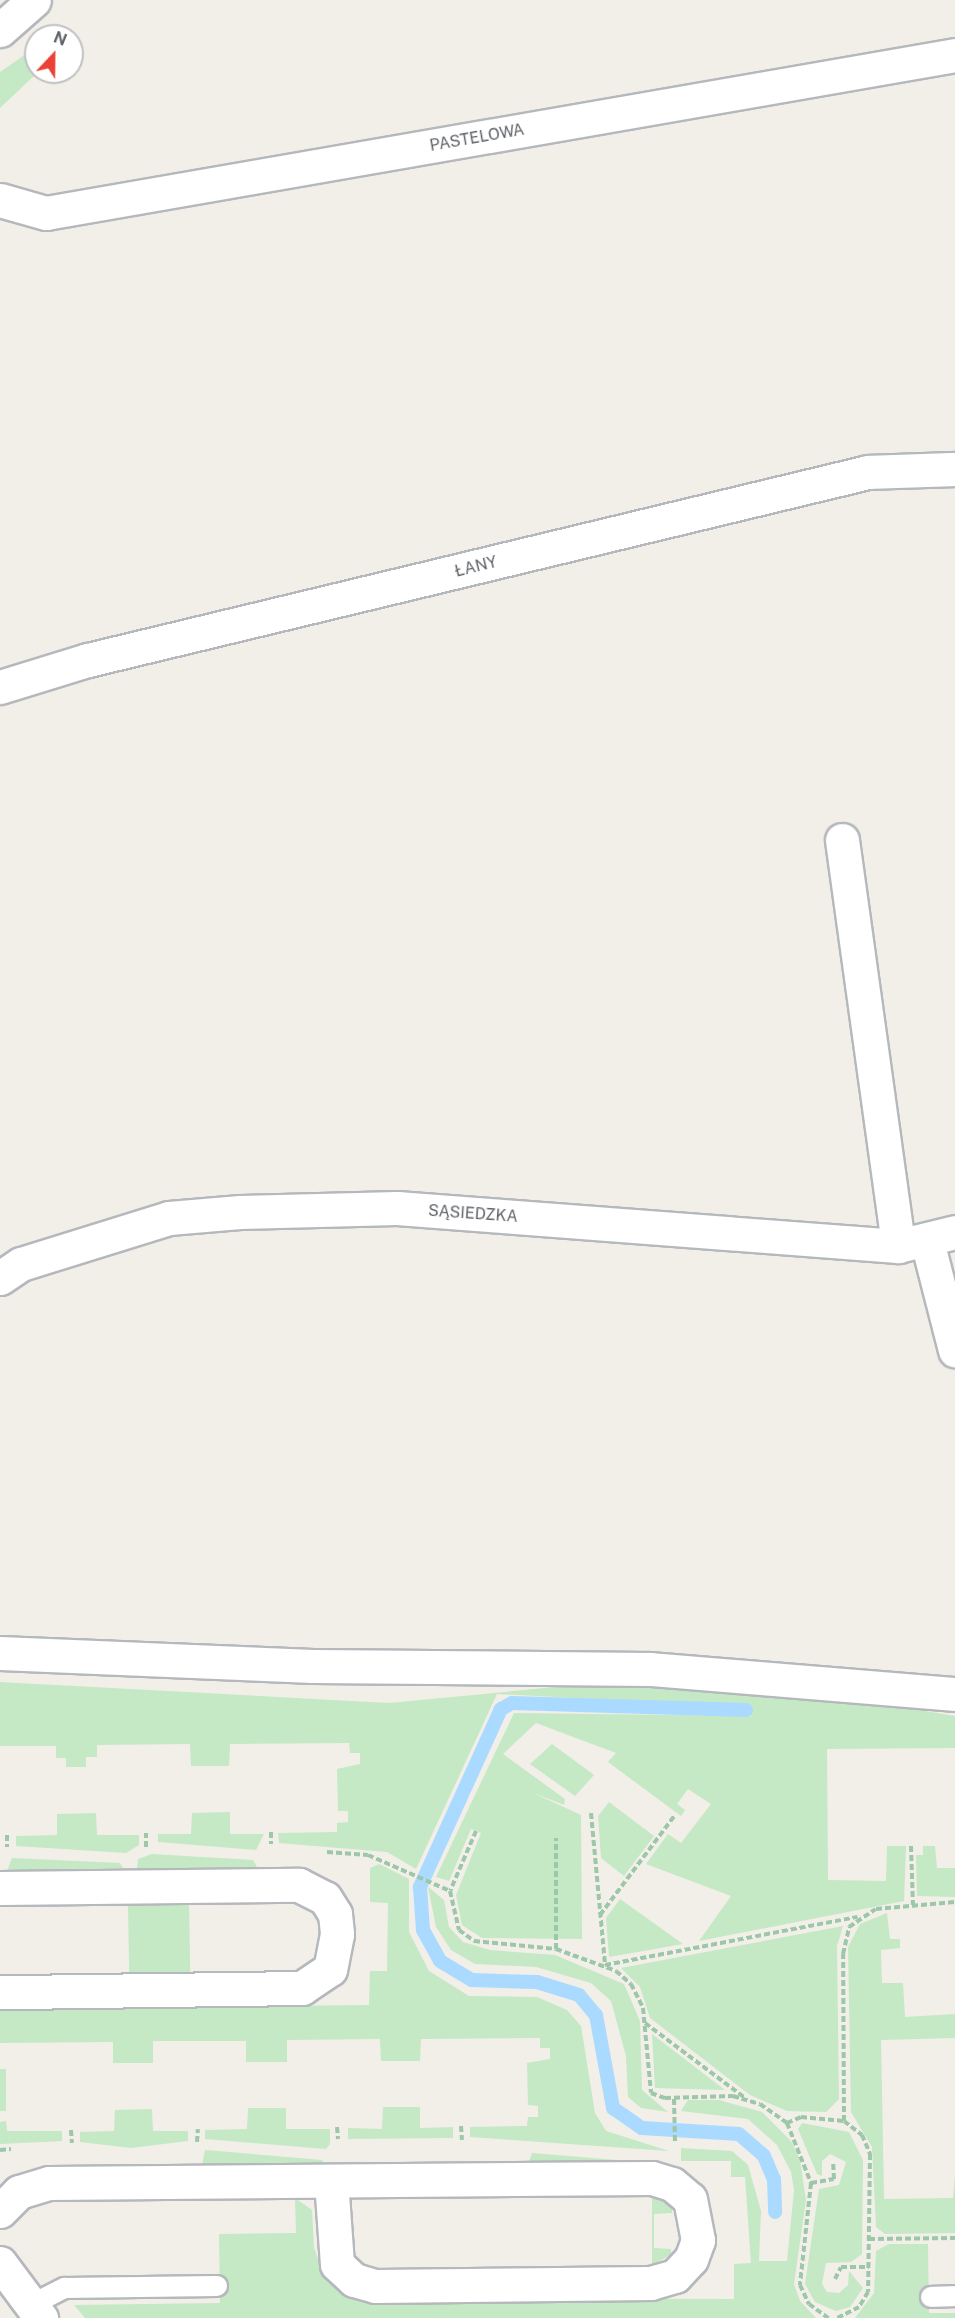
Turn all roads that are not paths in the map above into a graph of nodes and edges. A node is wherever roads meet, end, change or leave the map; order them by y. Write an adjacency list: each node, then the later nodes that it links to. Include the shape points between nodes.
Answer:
1 (34, 0): 2 (street)
2 (0, 30)
3 (955, 55): 4 (street, PASTELOWA, via 46,213)
4 (0, 200)
5 (955, 469): 6 (street, ŁANY, via 868,472 88,660)
6 (0, 687)
7 (842, 840): 8 (street)
8 (927, 1240): 9 (street, SĄSIEDZKA, via 397,1208 240,1212 169,1218 21,1264); 10 (street)
9 (0, 1278)
10 (955, 1350)
11 (0, 1653): 12 (street, via 313,1666 650,1669)
12 (955, 1694)
13 (0, 1888): 14 (street, via 299,1885 318,1892 330,1905 337,1934 330,1969 302,1988)
14 (0, 1992)
15 (331, 2181): 15 (street, via 337,2264 354,2280 375,2286 651,2283 675,2276 691,2259 698,2240 690,2199 672,2184 652,2178); 16 (street, via 38,2184 19,2192)
16 (0, 2211)
17 (0, 2263): 21 (street)
18 (217, 2286): 21 (lane, via 65,2288)
19 (955, 2296): 20 (lane)
20 (932, 2297)
21 (36, 2312)

